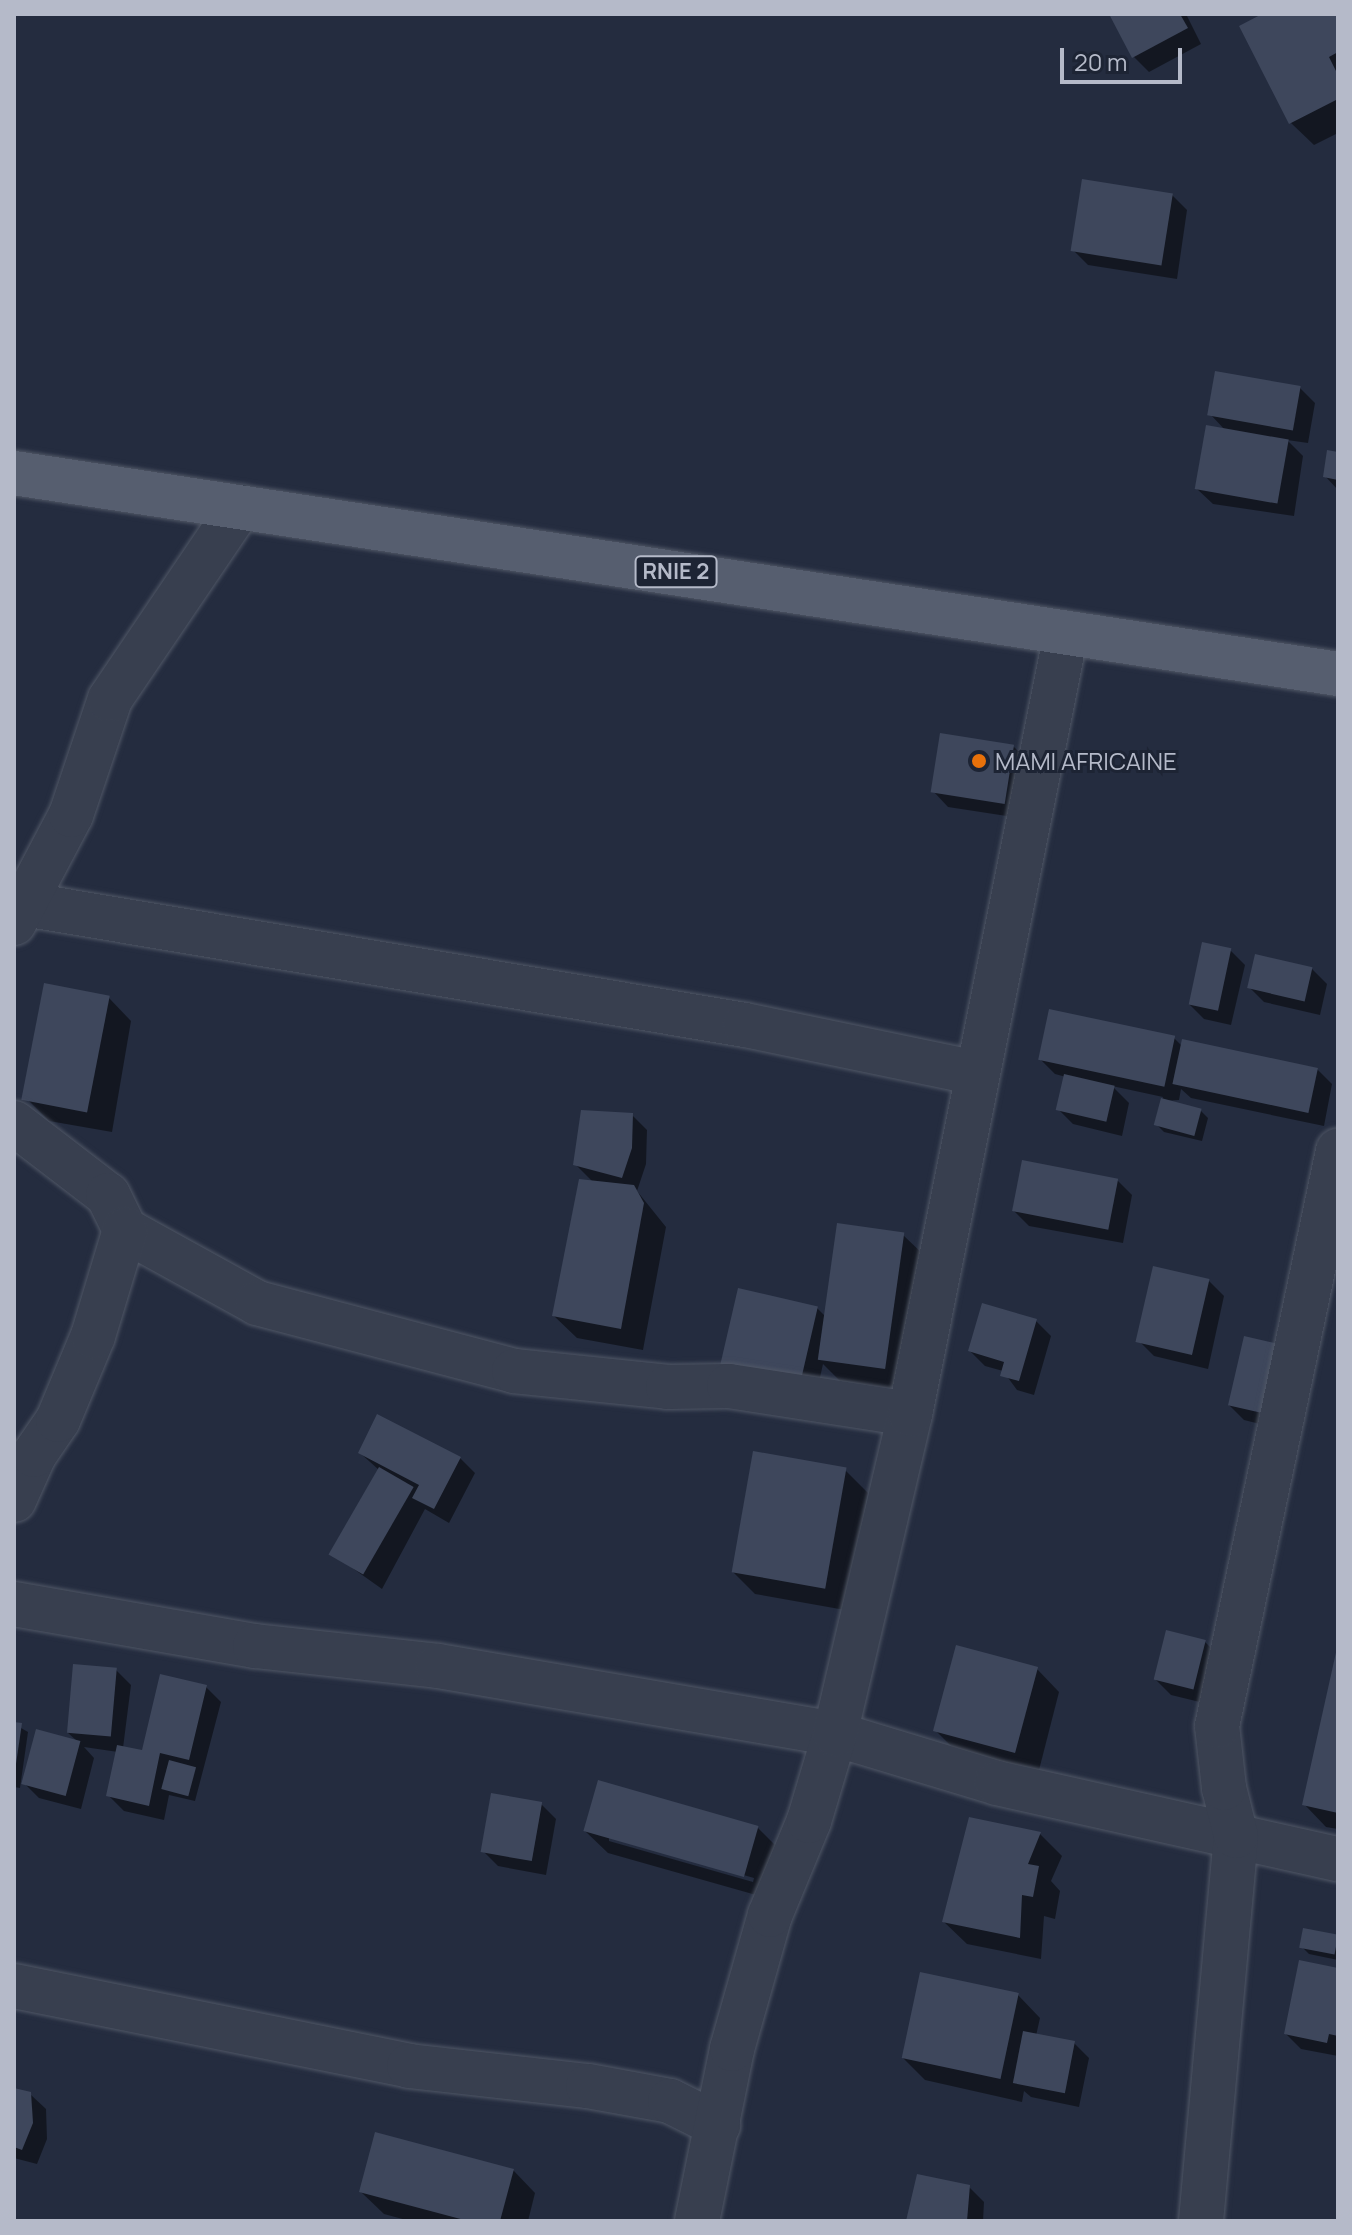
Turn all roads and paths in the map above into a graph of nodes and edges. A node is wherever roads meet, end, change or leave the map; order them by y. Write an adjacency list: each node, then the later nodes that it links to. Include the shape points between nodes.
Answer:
1 (14, 473): 2 (main road, RNIE 2)
2 (240, 507): 3 (main road, RNIE 2); 5 (street, via 110,699 71,815)
3 (1066, 633): 4 (main road, RNIE 2); 6 (street)
4 (1338, 674)
5 (19, 914): 6 (street, via 745,1025)
6 (977, 1073): 10 (street)
7 (14, 1123): 9 (street, via 108,1195)
8 (1338, 1151): 14 (street, via 1217,1726)
9 (125, 1230): 10 (street, via 257,1303 514,1371 668,1387 729,1386); 11 (street, via 93,1336 58,1420 34,1455)
10 (910, 1414): 13 (street)
11 (14, 1500)
12 (14, 1604): 13 (street, via 255,1646 438,1666)
13 (835, 1734): 14 (street, via 997,1783); 17 (street, via 809,1821 770,1915 732,2049)
14 (1236, 1836): 15 (street); 19 (street)
15 (1338, 1859)
16 (14, 1986): 17 (street, via 409,2066 670,2101)
17 (718, 2125): 18 (street)
18 (697, 2221)
19 (1201, 2221)

